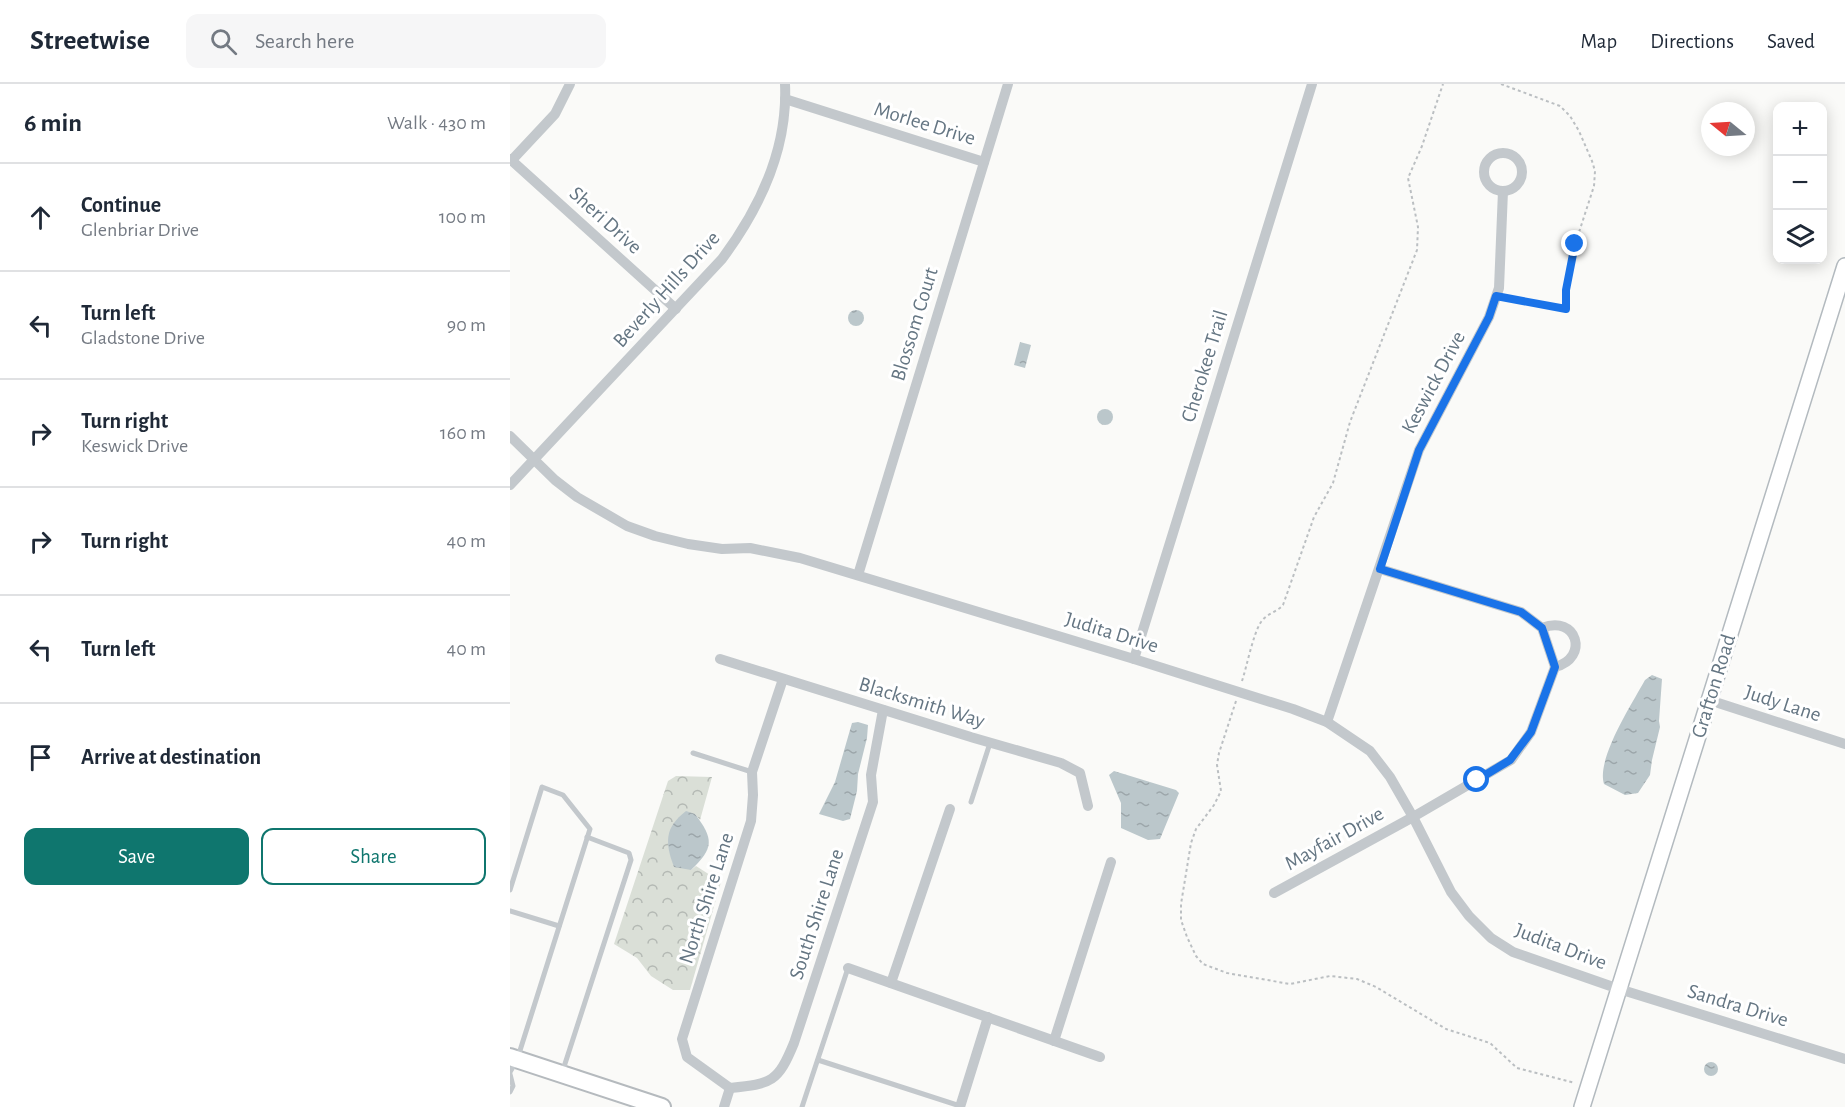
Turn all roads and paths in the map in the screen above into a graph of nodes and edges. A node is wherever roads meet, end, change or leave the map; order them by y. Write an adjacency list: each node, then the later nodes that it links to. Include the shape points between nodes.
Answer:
1 (570, 84): 7 (street, via 555,114)
2 (785, 84): 6 (street, Beverly Hills Drive)
3 (1008, 84): 8 (street, Blossom Court)
4 (1312, 84): 20 (street, Cherokee Trail)
5 (1501, 84): 11 (path, via 1560,106 1570,116 1592,160 1595,179 1571,257 1566,309)
6 (785, 99): 8 (street, Morlee Drive); 12 (street, Beverly Hills Drive, via 777,155 756,208 722,259)
7 (511, 160): 12 (street, Sheri Drive)
8 (984, 162): 17 (street, Blossom Court)
9 (1503, 192): 11 (street, Keswick Drive)
10 (1845, 266): 23 (street, Grafton Road)
11 (1496, 296): 16 (street, Keswick Drive, via 1489,317 1419,450)
12 (676, 309): 14 (street, Beverly Hills Drive)
13 (510, 436): 14 (street, Judita Drive)
14 (535, 459): 15 (street, Beverly Hills Drive); 17 (street, Judita Drive, via 585,503 627,526 655,536 722,549 750,548 800,558)
15 (510, 485)
16 (1380, 569): 18 (street, via 1521,612); 25 (street, Keswick Drive)
17 (858, 575): 20 (street, Judita Drive)
18 (1542, 628): 21 (street); 21 (street, via 1562,625 1575,639 1572,658)
19 (720, 659): 22 (street, Blacksmith Way)
20 (1134, 659): 25 (street, Judita Drive)
21 (1555, 667): 33 (street, Mayfair Drive, via 1531,732 1510,760)
22 (783, 679): 24 (street, Blacksmith Way); 29 (street, North Shire Lane)
23 (1709, 700): 27 (street, Judy Lane); 42 (street, Grafton Road)
24 (883, 710): 26 (street, Blacksmith Way); 50 (street, South Shire Lane, via 871,775 873,802 794,1042 783,1068 762,1085)
25 (1327, 722): 33 (street, Judita Drive, via 1370,751)
26 (990, 743): 30 (lane); 31 (street, Blacksmith Way, via 1061,763 1080,773)
27 (1845, 744)
28 (693, 753): 29 (lane)
29 (752, 772): 50 (street, North Shire Lane, via 751,821 682,1039 687,1057)
30 (971, 802)
31 (1088, 806)
32 (950, 809): 41 (street)
33 (1413, 817): 37 (street, Mayfair Drive); 42 (street, Judita Drive, via 1451,892 1491,938 1514,952)
34 (587, 837): 36 (lane, via 590,829 563,795 542,787); 39 (lane); 49 (lane, via 629,853 631,860)
35 (1111, 862): 44 (street)
36 (510, 890)
37 (1274, 893)
38 (510, 911): 39 (lane)
39 (559, 926): 48 (lane)
40 (848, 968): 41 (street); 47 (lane)
41 (891, 983): 43 (street)
42 (1619, 989): 46 (street, Sandra Drive); 57 (street, Grafton Road)
43 (988, 1017): 44 (street); 56 (street)
44 (1054, 1041): 45 (street)
45 (1100, 1057)
46 (1845, 1059)
47 (818, 1060): 55 (lane); 56 (lane)
48 (512, 1066): 49 (main road); 51 (lane)
49 (562, 1074): 52 (main road)
50 (730, 1088): 54 (street)
51 (510, 1092)
52 (627, 1102): 53 (main road)
53 (662, 1107)
54 (723, 1107)
55 (802, 1107)
56 (960, 1107)
57 (1582, 1107)

